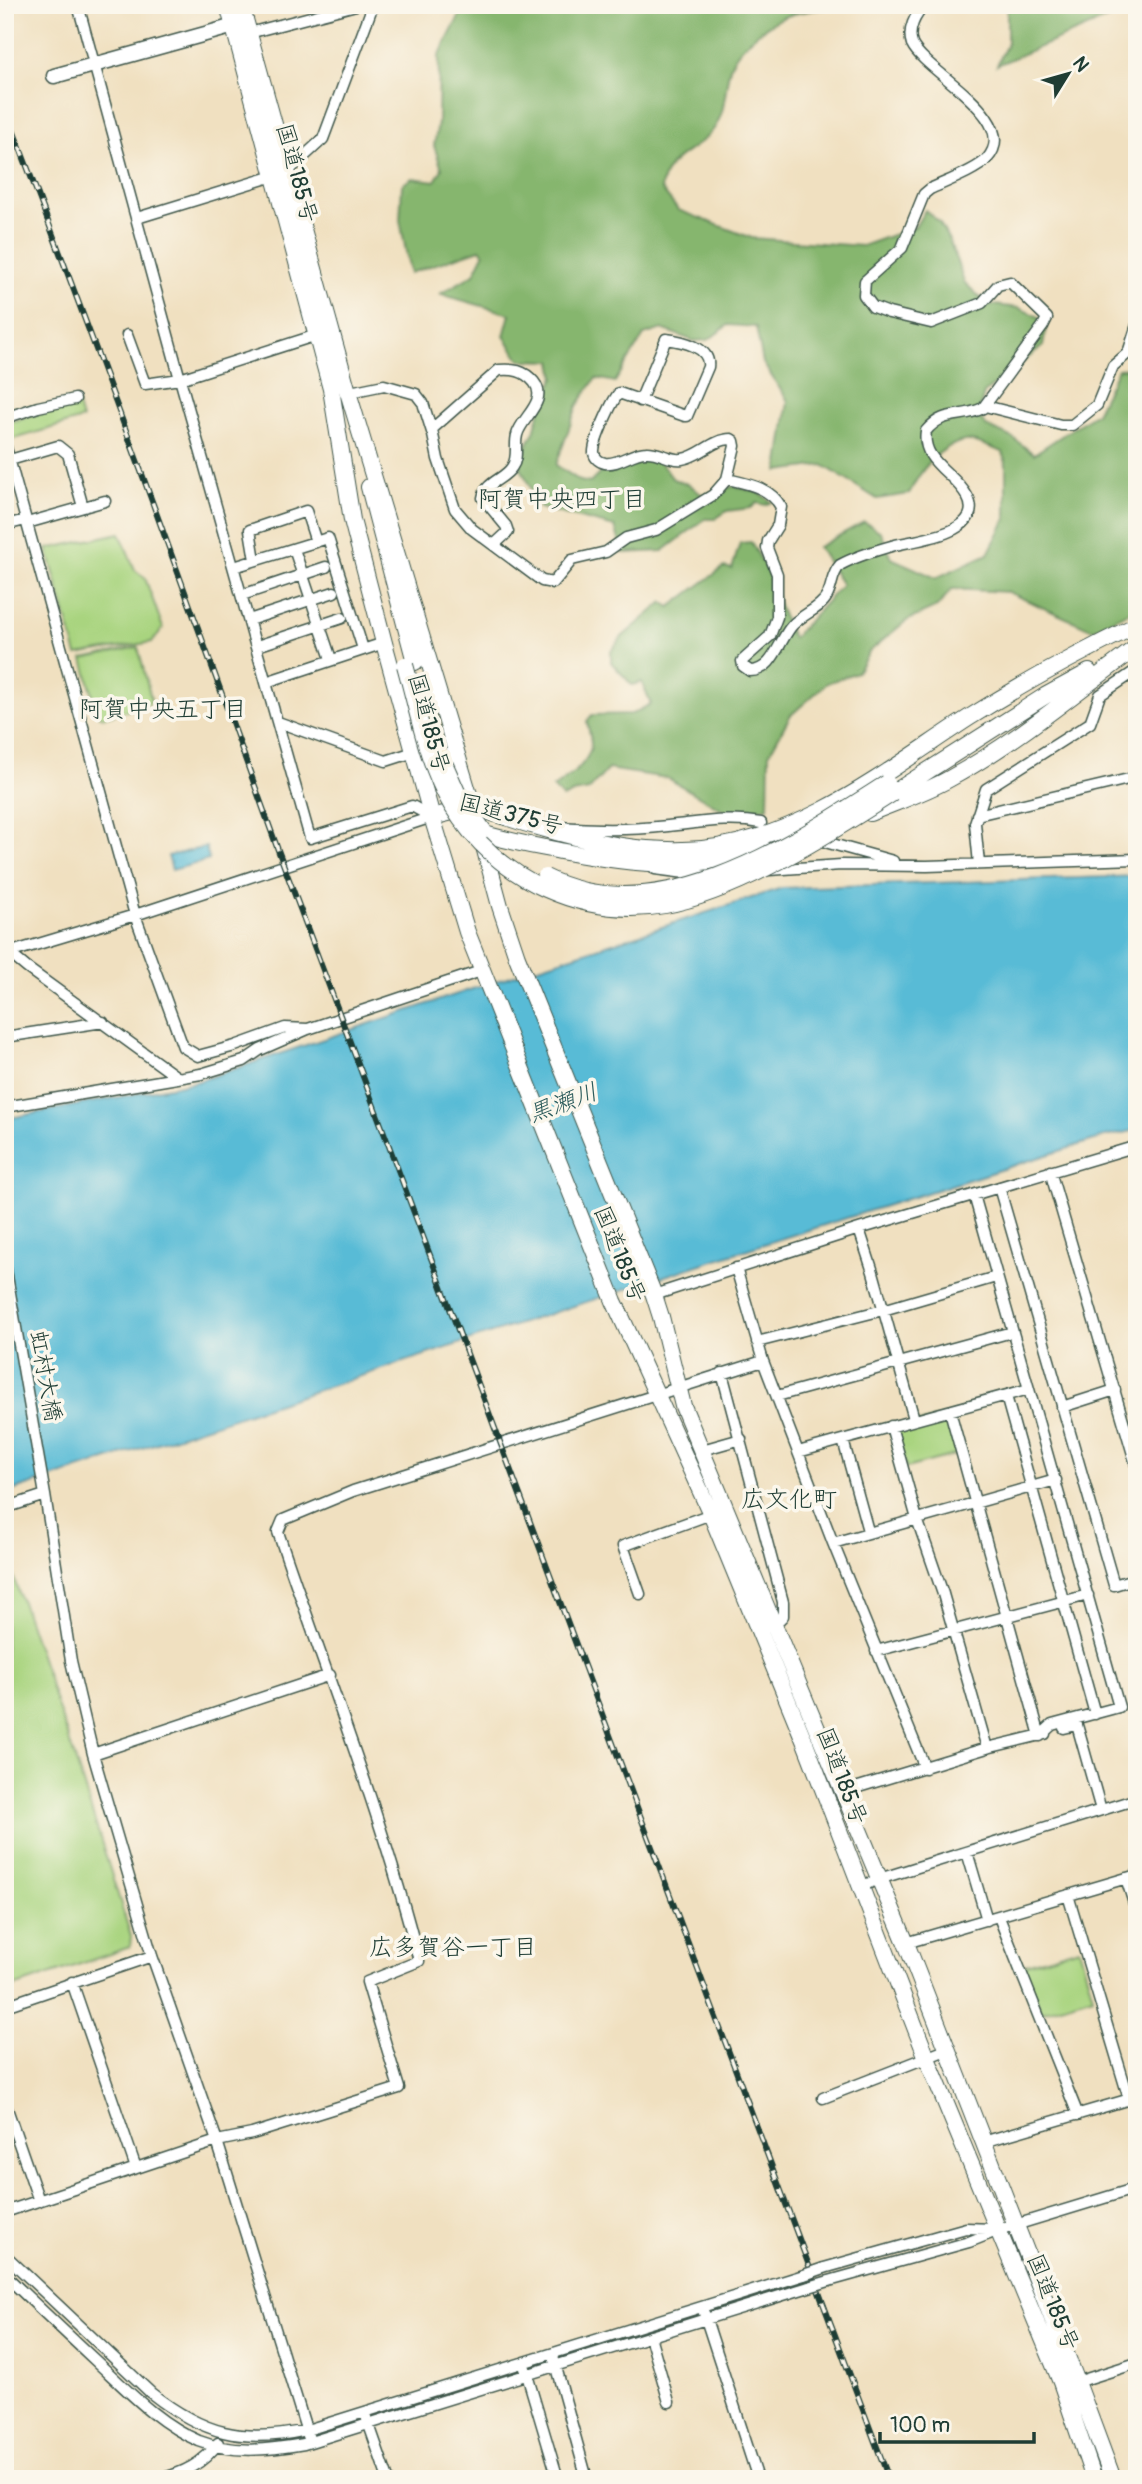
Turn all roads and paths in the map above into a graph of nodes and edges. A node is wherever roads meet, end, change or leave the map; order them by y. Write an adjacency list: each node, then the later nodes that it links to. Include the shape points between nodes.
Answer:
1 (78, 5): 8 (street)
2 (228, 5): 7 (highway, 国道185号)
3 (241, 5): 7 (highway, 国道185号)
4 (356, 5): 7 (street)
5 (373, 5): 10 (street, via 323,139)
6 (925, 5): 19 (street, via 910,32 914,47 977,106 995,141 983,163 924,194 902,248 865,281 863,295 873,307 931,323 982,303 1002,283 1014,285 1047,317)
7 (243, 27): 8 (main road); 10 (highway, 国道185号)
8 (95, 64): 9 (main road); 11 (street)
9 (54, 76)
10 (281, 174): 11 (street); 14 (highway, 国道185号); 16 (highway, 国道185号)
11 (137, 218): 15 (street)
12 (1137, 325): 19 (street, via 1128,353 1113,366 1097,405 1072,425)
13 (127, 335): 15 (street, via 145,384)
14 (317, 335): 15 (street); 16 (highway, 国道185号)
15 (180, 379): 33 (street)
16 (341, 395): 21 (street, via 384,385 416,394); 43 (highway, 国道185号, via 352,520); 55 (highway, bridge, via 429,752 462,821 512,870 568,899 592,904 639,908 688,900 786,857); 56 (highway, 国道185号)
17 (75, 399): 20 (street)
18 (640, 401): 18 (street, via 687,416 708,367 706,355 691,345 666,339); 24 (street, via 616,395 596,443 597,460 611,463 641,452 656,452 681,460 731,439 735,446)
19 (985, 406): 24 (street, via 943,417 926,431 929,454 970,501 962,524 931,540 895,545 840,565 827,597 797,620 771,658 756,671 746,669 742,661 765,642 777,617 777,574 767,548 781,507 762,489)
20 (5, 418)
21 (432, 429): 30 (street, via 456,509 472,529); 30 (street, via 499,370 521,372 537,385 536,403 517,435 512,468 484,492 508,532)
22 (5, 444): 23 (street)
23 (10, 460): 26 (street, via 58,446 68,454); 27 (street)
24 (727, 479): 30 (street, via 713,495 656,530 626,538 606,552 572,560 553,583 542,581)
25 (105, 501): 26 (street)
26 (83, 507): 27 (street)
27 (27, 521): 28 (street); 67 (street)
28 (5, 525)
29 (316, 542): 31 (street); 32 (street, via 306,511 250,530); 46 (street, via 328,538)
30 (495, 544)
31 (294, 549): 32 (street); 35 (street)
32 (255, 560): 33 (street)
33 (234, 567): 37 (street)
34 (326, 567): 35 (street)
35 (302, 575): 37 (street); 38 (street)
36 (334, 592): 38 (street)
37 (242, 595): 40 (street)
38 (310, 599): 40 (street); 41 (street)
39 (342, 618): 41 (street)
40 (249, 620): 44 (street)
41 (319, 626): 44 (street); 47 (street)
42 (1137, 626): 55 (highway); 59 (highway, 国道375号, via 1050,668 808,818 760,836 705,848 650,850)
43 (383, 643): 46 (street); 53 (highway, 国道185号)
44 (257, 646): 50 (street)
45 (1137, 646): 55 (highway); 64 (highway, 国道375号, via 980,760 906,799 824,832 751,854 679,865)
46 (363, 649): 47 (street)
47 (331, 659): 50 (street)
48 (1137, 670): 49 (street)
49 (1127, 676): 51 (street); 57 (street, via 1100,695 1090,723 986,789)
50 (266, 682): 52 (street)
51 (1137, 685)
52 (278, 722): 53 (street, via 386,761); 58 (street, via 310,838 412,806)
53 (414, 752): 58 (highway, 国道185号)
54 (1137, 777): 57 (street)
55 (890, 788)
56 (474, 809): 58 (highway, 国道375号); 59 (highway, 国道375号); 61 (highway, 国道185号)
57 (977, 815): 65 (street)
58 (432, 817): 61 (highway, 国道375号); 67 (street); 69 (highway, 国道185号)
59 (504, 818): 60 (street, via 610,830 726,820)
60 (761, 823)
61 (480, 833): 64 (highway, 国道375号); 83 (highway, 国道185号, via 517,957)
62 (825, 842): 66 (street)
63 (1137, 859): 65 (street)
64 (611, 860): 66 (street, via 713,876 841,865)
65 (979, 864): 66 (street)
66 (927, 866)
67 (135, 915): 68 (street); 71 (street, via 184,1047 198,1056 285,1028)
68 (7, 953): 70 (street)
69 (483, 976): 71 (street); 93 (highway, 国道185号, via 614,1301)
70 (103, 1022): 72 (street); 73 (street)
71 (307, 1029): 73 (street, via 244,1061)
72 (5, 1037)
73 (177, 1077): 74 (street)
74 (5, 1107)
75 (1137, 1146): 76 (street)
76 (1050, 1171): 77 (street); 92 (street)
77 (999, 1187): 78 (street); 96 (street)
78 (974, 1195): 79 (street); 82 (street)
79 (859, 1229): 81 (street); 84 (street)
80 (5, 1264): 107 (street, 虹村大橋)
81 (736, 1268): 83 (street); 86 (street)
82 (996, 1277): 84 (street); 85 (street)
83 (653, 1292): 90 (highway, 国道185号)
84 (883, 1310): 86 (street); 88 (street)
85 (1012, 1332): 88 (street); 91 (street)
86 (757, 1342): 87 (street)
87 (762, 1361): 89 (street); 94 (street)
88 (898, 1363): 94 (street); 98 (street)
89 (722, 1373): 90 (street); 100 (street)
90 (677, 1387): 93 (street); 102 (highway, 国道185号)
91 (1029, 1389): 95 (street); 105 (street)
92 (1115, 1390): 96 (street); 104 (street)
93 (658, 1395): 110 (highway, 国道185号); 122 (street, via 353,1491 283,1520 278,1532)
94 (777, 1396): 103 (street)
95 (1006, 1396): 97 (street); 106 (street)
96 (1062, 1407): 114 (street, via 1114,1585)
97 (950, 1411): 98 (street); 108 (street)
98 (914, 1419): 99 (street)
99 (891, 1426): 101 (street); 111 (street)
100 (741, 1438): 102 (street); 119 (street, via 783,1602 783,1616)
101 (843, 1440): 103 (street); 112 (street)
102 (702, 1450): 119 (highway, 国道185号)
103 (798, 1452): 113 (street)
104 (1137, 1468)
105 (1056, 1480): 106 (street); 116 (street)
106 (1032, 1487): 108 (street); 117 (street)
107 (44, 1495): 109 (street); 126 (street, 虹村大橋, via 71,1661)
108 (974, 1503): 111 (street); 118 (street)
109 (5, 1508)
110 (711, 1514): 115 (street, via 623,1546); 134 (highway, 国道185号)
111 (917, 1519): 112 (street); 120 (street)
112 (867, 1531): 113 (street)
113 (833, 1543): 121 (street)
114 (1137, 1578)
115 (640, 1594)
116 (1088, 1595): 117 (street); 123 (street, via 1119,1707)
117 (1063, 1602): 118 (street); 123 (street)
118 (1006, 1617): 120 (street); 124 (street)
119 (774, 1625): 128 (highway, 国道185号)
120 (953, 1631): 121 (street); 125 (street)
121 (876, 1651): 127 (street)
122 (330, 1675): 126 (street); 149 (street, via 419,1961 368,1982 399,2088)
123 (1095, 1714): 124 (street, via 1052,1725)
124 (1040, 1736): 125 (street); 130 (street, via 1077,1725)
125 (987, 1748): 127 (street)
126 (93, 1754): 140 (street, 虹村大橋)
127 (925, 1768): 128 (street)
128 (842, 1792): 133 (highway, 国道185号)
129 (1137, 1799): 130 (street)
130 (1101, 1810): 131 (street)
131 (967, 1852): 133 (street); 138 (street)
132 (1132, 1877): 135 (street); 136 (street)
133 (879, 1879): 134 (street); 139 (highway, 国道185号)
134 (860, 1887): 144 (highway, 国道185号)
135 (1068, 1895): 137 (street); 146 (street)
136 (1137, 1913)
137 (999, 1917): 138 (street); 148 (street)
138 (987, 1920): 139 (street)
139 (906, 1943): 143 (highway, 国道185号)
140 (152, 1956): 141 (street); 149 (street, 虹村大橋)
141 (72, 1982): 142 (street); 151 (street)
142 (5, 2006)
143 (946, 2050): 144 (street); 150 (highway, 国道185号)
144 (927, 2058): 145 (street); 156 (highway, 国道185号)
145 (822, 2098)
146 (1133, 2098): 148 (street)
147 (5, 2103): 153 (street)
148 (1078, 2115): 150 (street)
149 (217, 2141): 151 (street); 174 (street, 虹村大橋)
150 (984, 2142): 155 (highway, 国道185号)
151 (136, 2168): 153 (street)
152 (1137, 2188): 155 (street)
153 (39, 2201): 154 (street)
154 (5, 2212)
155 (1016, 2225): 156 (street); 170 (highway, 国道185号)
156 (999, 2230): 160 (street, bridge, via 966,2228); 161 (street, bridge); 183 (highway, 国道185号, via 1061,2382)
157 (5, 2255): 158 (street)
158 (30, 2278): 159 (street); 175 (street, via 174,2412)
159 (8, 2281): 177 (street, via 146,2409 178,2430)
160 (702, 2307): 161 (street); 163 (street)
161 (706, 2319): 162 (street); 182 (street)
162 (650, 2336): 164 (street); 171 (street)
163 (604, 2337): 164 (street); 165 (street)
164 (608, 2349): 168 (street)
165 (551, 2354): 166 (street); 168 (street)
166 (523, 2362): 169 (street); 172 (street)
167 (1137, 2363): 170 (street)
168 (555, 2365): 169 (street); 181 (street)
169 (527, 2374): 173 (street); 180 (street)
170 (1077, 2382): 184 (highway, 国道185号)
171 (669, 2402)
172 (365, 2412): 173 (street); 174 (street)
173 (368, 2424): 176 (street); 179 (street)
174 (307, 2430): 175 (street, via 274,2435); 176 (street, 虹村大橋)
175 (221, 2433): 177 (street)
176 (310, 2442): 177 (street, via 279,2449)
177 (217, 2445): 178 (street, via 185,2472)
178 (160, 2479)
179 (388, 2479)
180 (558, 2479)
181 (587, 2479)
182 (758, 2479)
183 (1094, 2479)
184 (1112, 2479)

